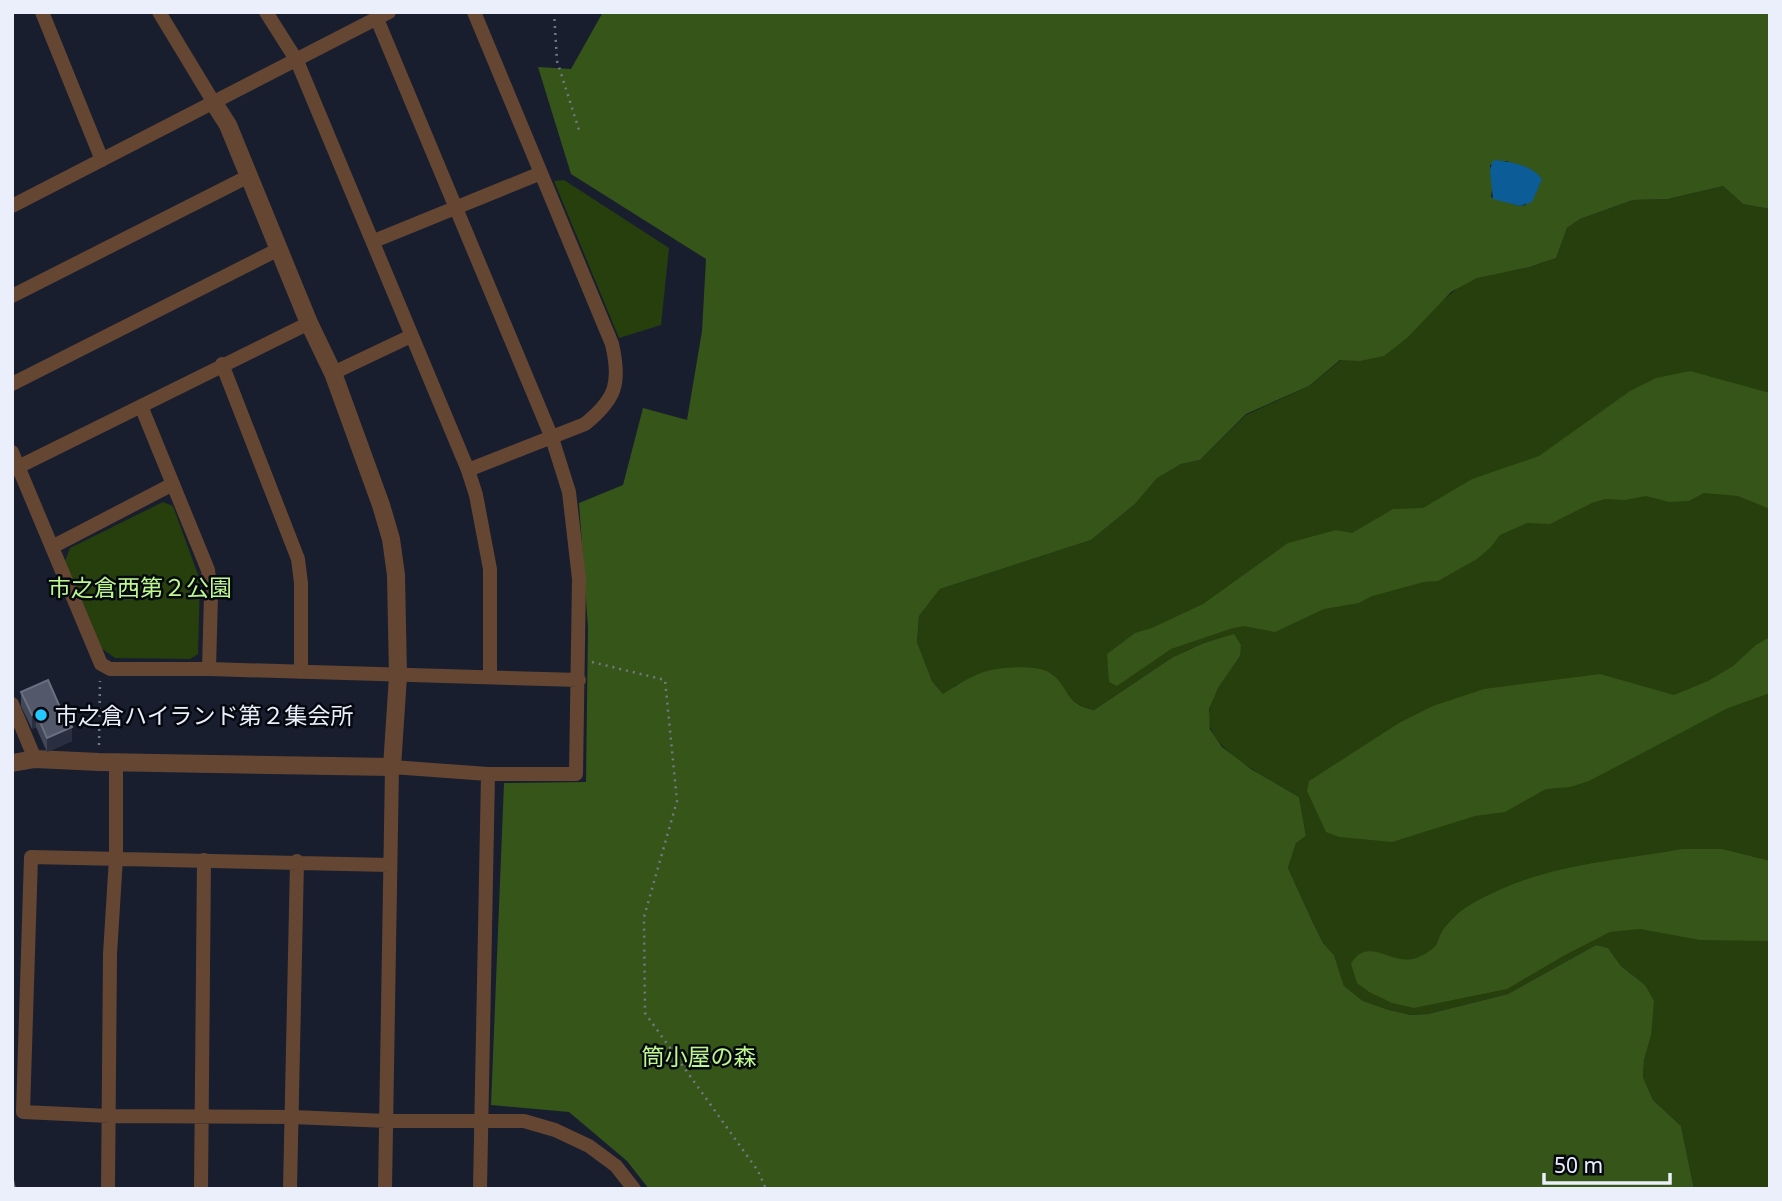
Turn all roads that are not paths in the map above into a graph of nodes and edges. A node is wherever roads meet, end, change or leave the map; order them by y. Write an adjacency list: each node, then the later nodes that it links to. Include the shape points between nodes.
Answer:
1 (42, 12): 8 (street)
2 (159, 12): 7 (street)
3 (266, 12): 6 (street)
4 (474, 12): 9 (street)
5 (383, 15): 6 (street); 12 (street)
6 (297, 61): 7 (street); 13 (street)
7 (214, 103): 8 (street); 10 (street)
8 (102, 160): 11 (street)
9 (541, 173): 12 (street); 22 (street, via 612,344 618,373 601,412 585,425)
10 (249, 176): 14 (street); 15 (street)
11 (13, 203)
12 (457, 206): 13 (street); 22 (street)
13 (374, 241): 17 (street)
14 (279, 249): 16 (street); 20 (street)
15 (12, 296)
16 (309, 323): 18 (street); 19 (street)
17 (411, 336): 19 (street); 25 (street)
18 (222, 364): 21 (street); 29 (street, via 298,559)
19 (333, 373): 30 (street, via 391,539)
20 (12, 384)
21 (141, 406): 24 (street); 26 (street)
22 (552, 438): 25 (street); 32 (street, via 569,492 575,531)
23 (12, 452): 24 (street)
24 (15, 468): 27 (street)
25 (468, 470): 31 (street, via 490,569)
26 (173, 484): 27 (street); 28 (street, via 208,570)
27 (52, 547): 28 (street, via 101,664 110,668)
28 (209, 669): 29 (street)
29 (301, 672): 30 (street)
30 (398, 676): 31 (street); 37 (street)
31 (490, 676): 32 (street)
32 (579, 680): 38 (street, via 576,774)
33 (12, 704): 34 (street)
34 (35, 759): 35 (street); 36 (street)
35 (108, 762): 37 (street); 39 (street)
36 (12, 763)
37 (392, 767): 38 (street); 42 (street)
38 (488, 774): 47 (street)
39 (116, 858): 40 (street); 43 (street); 43 (street, via 31,857 23,1098 23,1112)
40 (204, 860): 41 (street); 44 (street)
41 (296, 861): 42 (street); 45 (street)
42 (390, 865): 46 (street)
43 (108, 1116): 44 (street); 48 (street)
44 (200, 1116): 45 (street); 49 (street)
45 (293, 1117): 46 (street); 50 (street)
46 (387, 1121): 47 (street); 51 (street)
47 (483, 1122): 52 (street); 53 (street, via 524,1121 555,1130 589,1146 616,1166)
48 (108, 1189)
49 (201, 1189)
50 (290, 1189)
51 (385, 1189)
52 (480, 1189)
53 (635, 1189)

